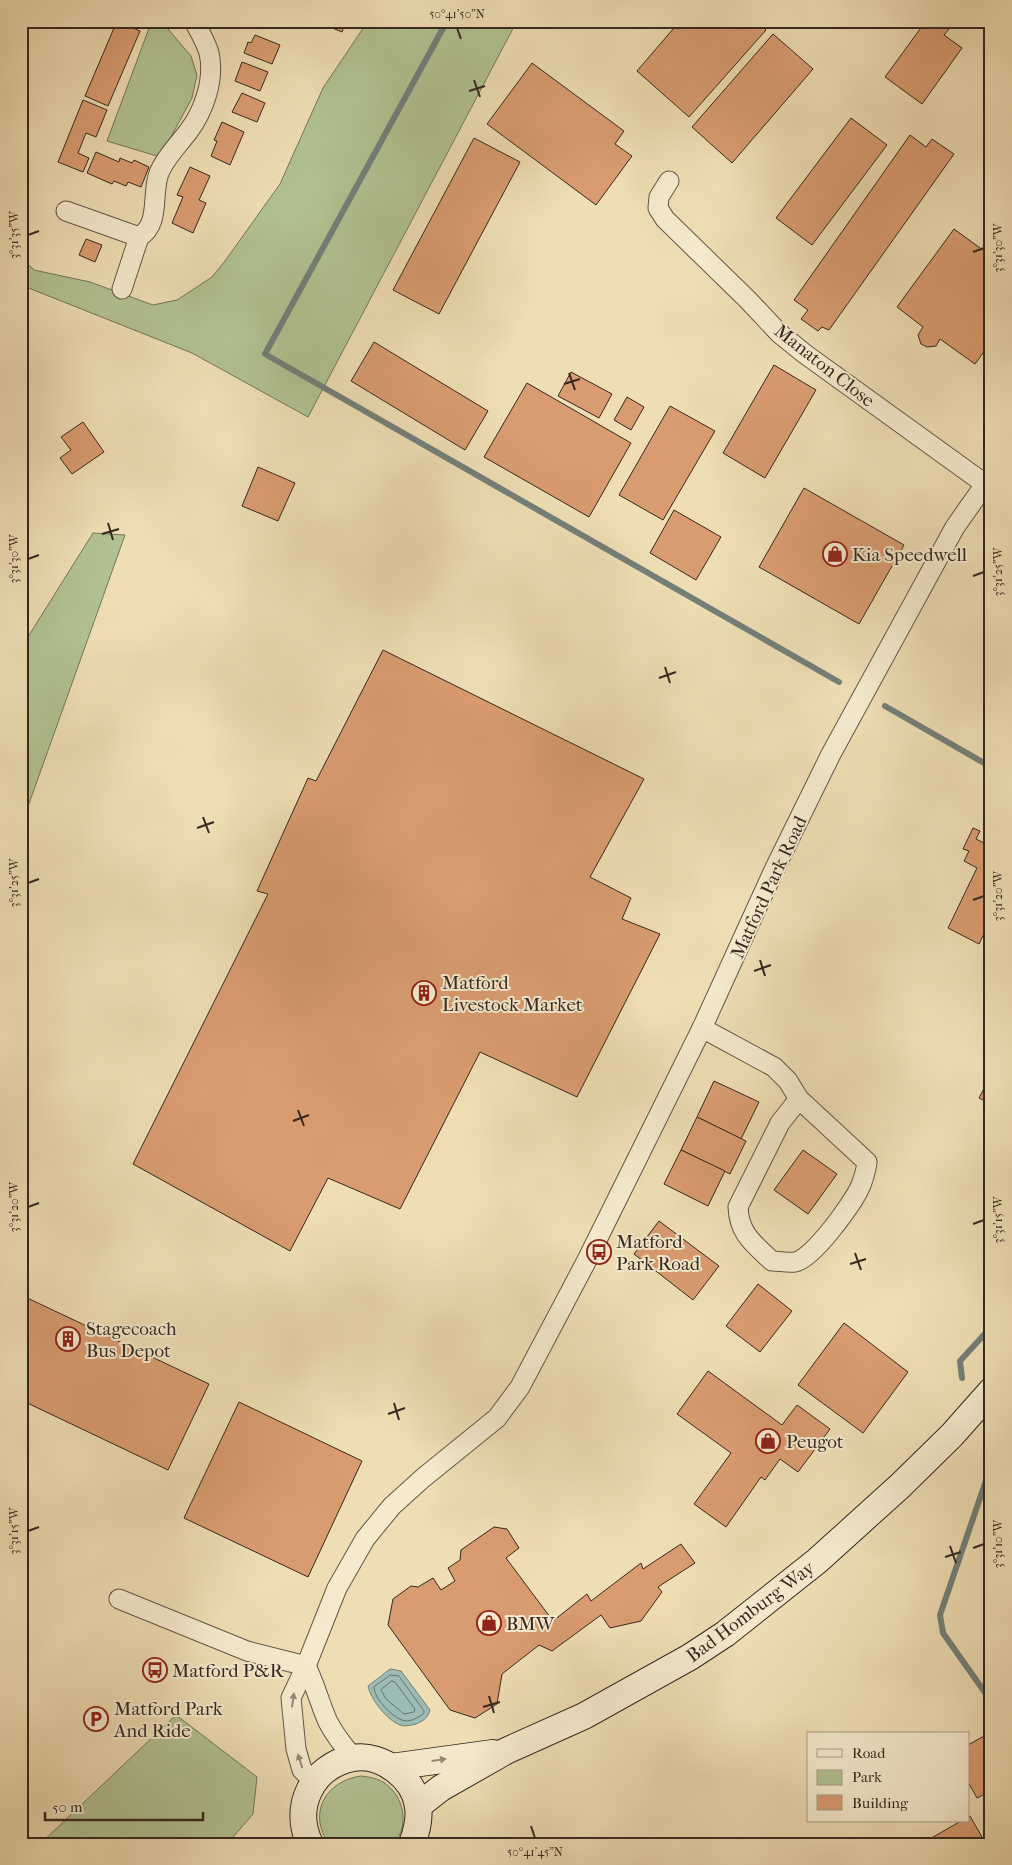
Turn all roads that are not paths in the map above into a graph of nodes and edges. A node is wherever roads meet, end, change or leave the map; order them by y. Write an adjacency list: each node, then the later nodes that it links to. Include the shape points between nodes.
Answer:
1 (194, 21): 4 (street, via 209,52 210,80 193,125 162,166 153,218)
2 (669, 181): 6 (street, Manaton Close, via 658,197 658,208 665,219 779,333)
3 (66, 211): 4 (street)
4 (139, 237): 5 (street)
5 (122, 289)
6 (988, 480): 7 (street, Matford Park Road, via 955,527 831,754)
7 (702, 1028): 8 (street, via 774,1067); 11 (street, Matford Park Road, via 520,1387 497,1418 392,1506 365,1539 337,1588)
8 (799, 1099): 8 (street, via 780,1123 738,1207 742,1228 772,1261 795,1262 806,1257 843,1213 865,1174 867,1162)
9 (991, 1391): 12 (main road, Bad Homburg Way, via 952,1435 893,1492 817,1561 725,1634 584,1716)
10 (119, 1599): 11 (street, via 247,1651)
11 (306, 1666): 13 (street, via 328,1721); 15 (street, Matford Park Road, one-way to 11, via 302,1770 296,1749 291,1698)
12 (506, 1751): 14 (main road, one-way to 12); 16 (main road, Bad Homburg Way, via 441,1788)
13 (354, 1758): 14 (main road, via 378,1761); 15 (main road, via 335,1764)
14 (391, 1767): 16 (main road, via 407,1782)
15 (314, 1781): 17 (main road)
16 (418, 1806): 20 (main road, via 418,1823)
17 (303, 1813): 18 (main road); 19 (main road)
18 (290, 1844)
19 (310, 1844)
20 (412, 1844)

